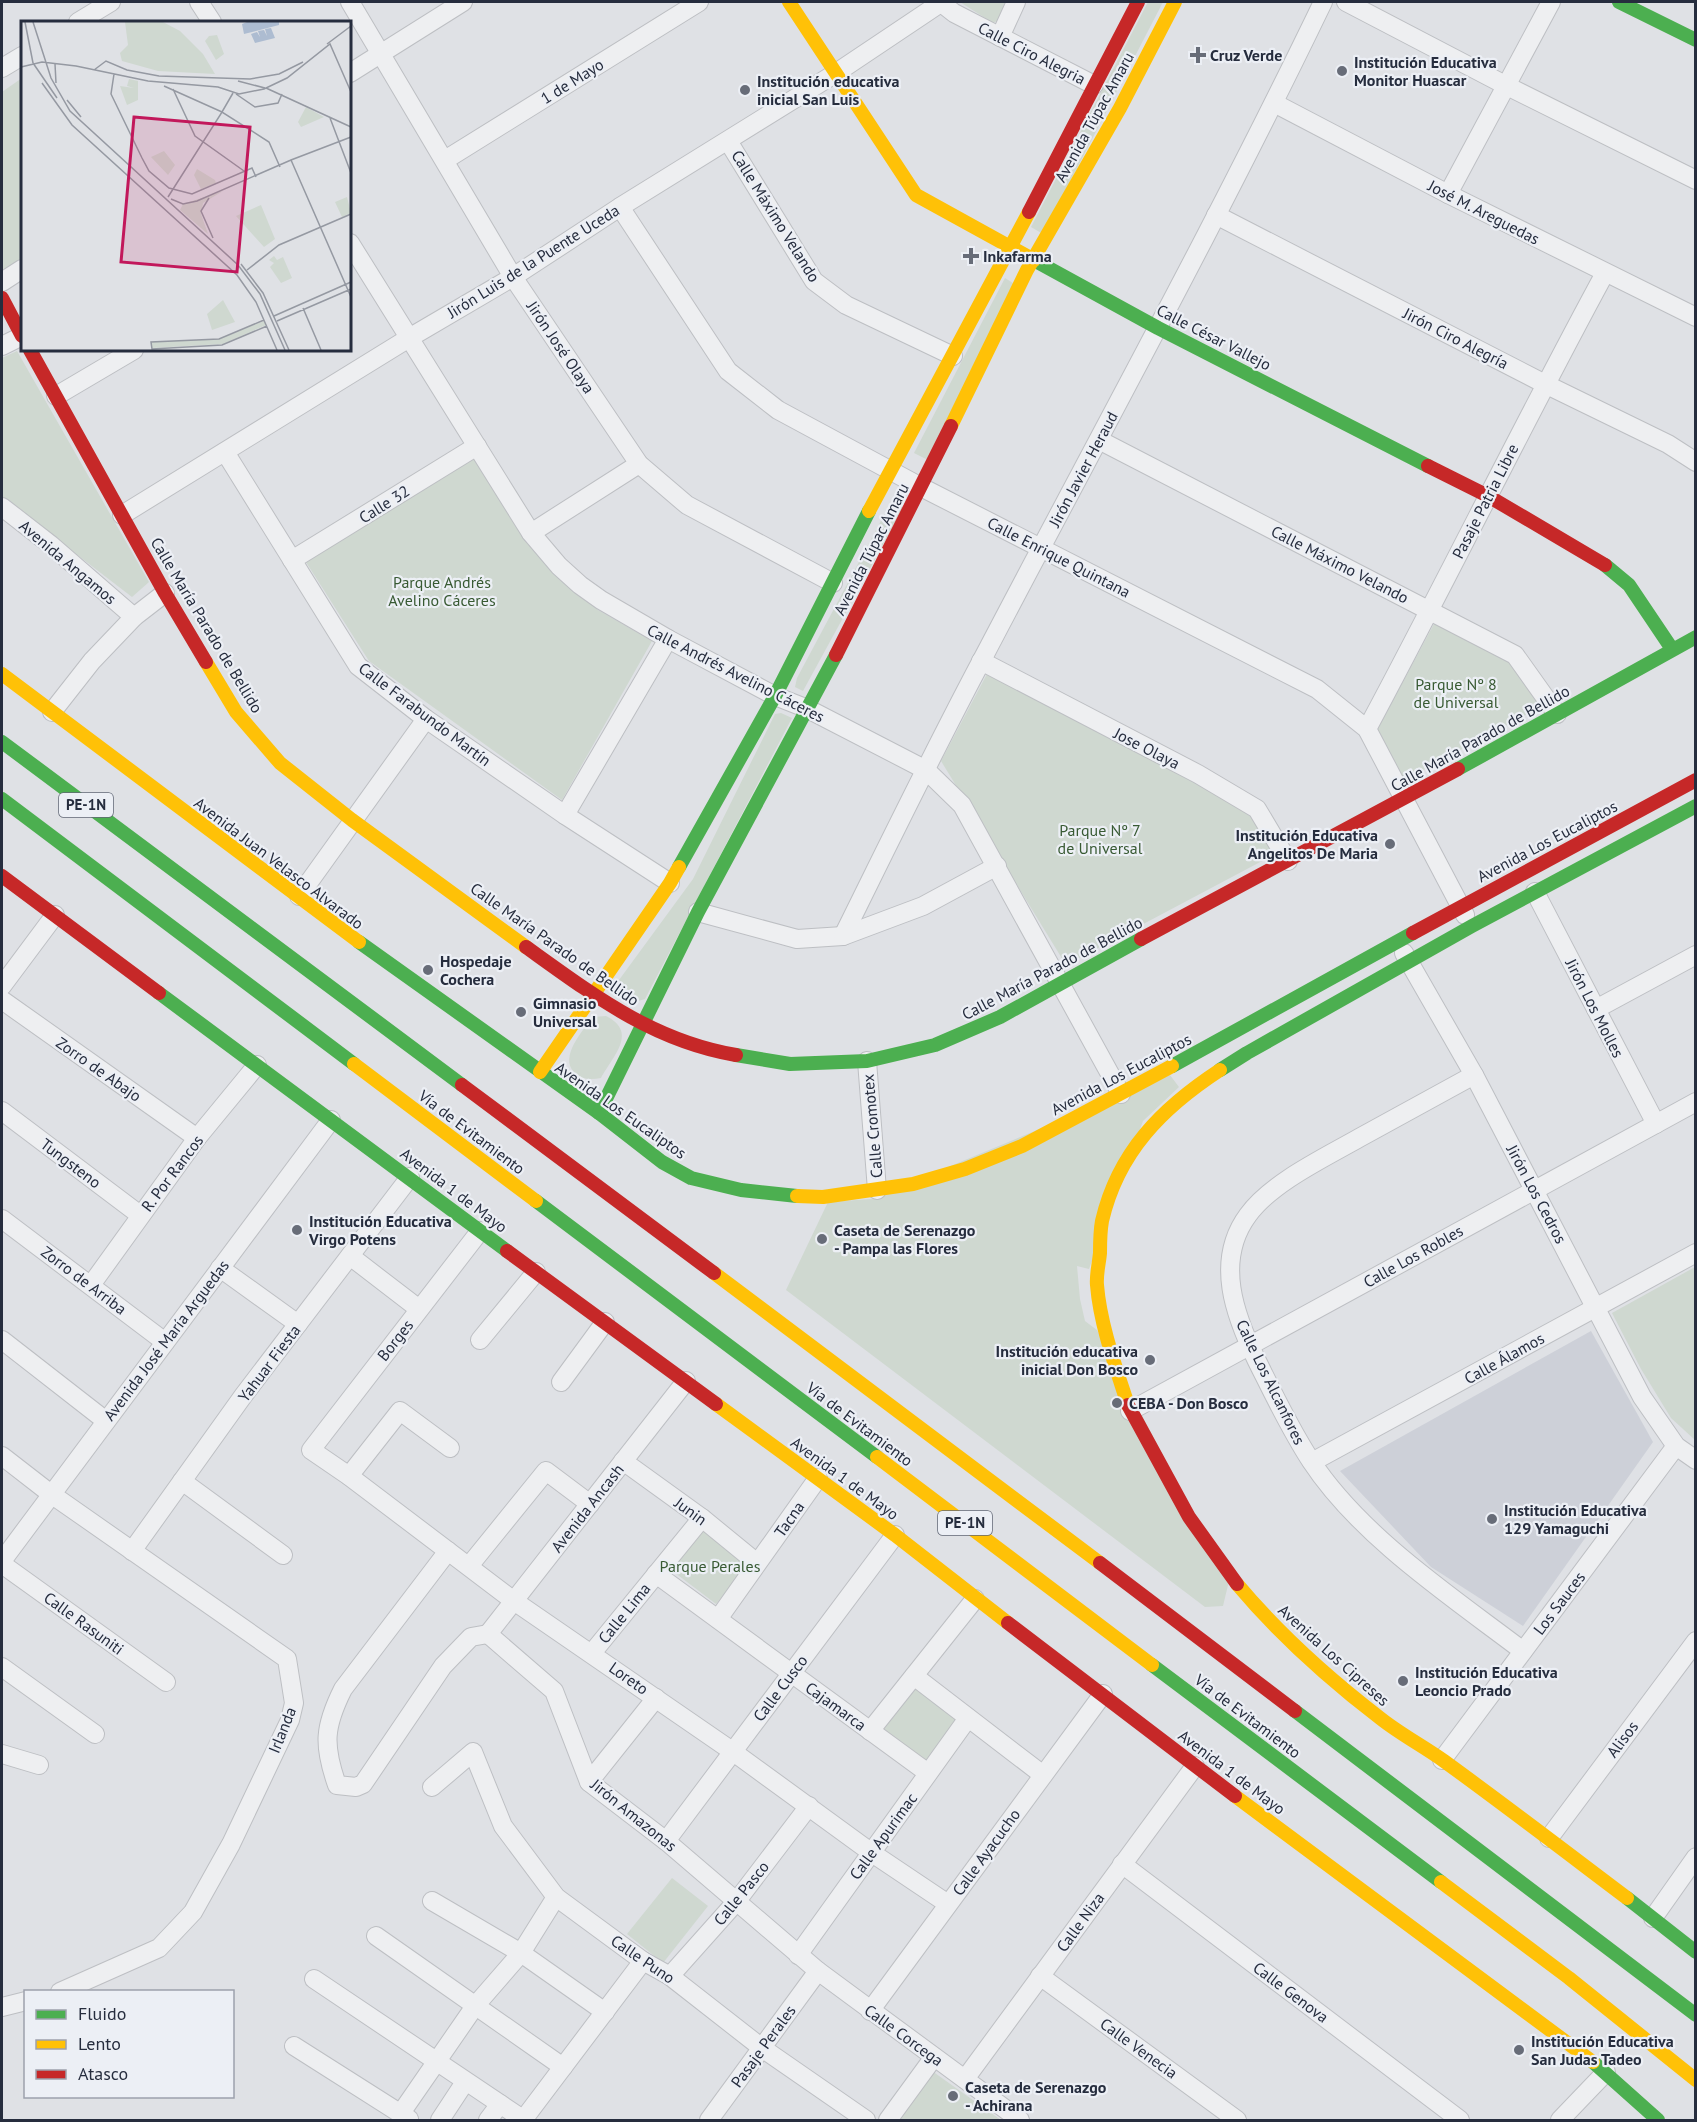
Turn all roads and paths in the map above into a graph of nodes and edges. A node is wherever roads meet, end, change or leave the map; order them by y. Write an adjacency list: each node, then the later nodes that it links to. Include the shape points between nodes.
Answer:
1 (111, 2): 15 (street)
2 (199, 2): 16 (street)
3 (350, 2): 19 (street, Jirón José Olaya)
4 (463, 2): 19 (street)
5 (699, 2): 28 (street, 1 de Mayo)
6 (789, 2): 23 (main road, Calle César Vallejo)
7 (941, 2): 18 (street, Calle Ciro Alegria); 23 (street, Jirón Luis de la Puente Uceda)
8 (1016, 2): 18 (street)
9 (1138, 2): 24 (main road, Avenida Túpac Amaru)
10 (1174, 2): 35 (main road, Avenida Túpac Amaru, via 1120,108)
11 (1323, 2): 26 (street, Jirón Javier Heraud)
12 (1346, 2): 25 (street)
13 (1551, 2): 25 (street)
14 (1619, 2): 17 (main road)
15 (80, 21)
16 (211, 21)
17 (1693, 32)
18 (1000, 37): 24 (street, Calle Ciro Alegria)
19 (381, 52): 22 (street); 28 (street, Jirón José Olaya)
20 (21, 57): 21 (street)
21 (2, 68)
22 (351, 72)
23 (836, 73): 27 (street, Jirón Luis de la Puente Uceda); 34 (main road, Calle César Vallejo, via 916,195)
24 (1094, 85): 34 (main road, Avenida Túpac Amaru)
25 (1508, 86): 29 (street); 30 (street)
26 (1274, 103): 30 (street, José M. Areguedas); 32 (street, Jirón Javier Heraud)
27 (729, 141): 31 (street, Jirón Luis de la Puente Uceda); 49 (street, Calle Máximo Velando, via 814,281 846,305)
28 (445, 160): 38 (street, Jirón José Olaya)
29 (1695, 180)
30 (1448, 194): 37 (street, José M. Areguedas)
31 (620, 207): 38 (street, Jirón Luis de la Puente Uceda); 57 (street, Calle Enrique Quintana, via 728,371 778,410)
32 (1216, 214): 42 (street, Jirón Javier Heraud); 50 (street, Jirón Ciro Alegría)
33 (351, 245): 45 (street, Calle Andrés Avelino Cáceres)
34 (1008, 247): 35 (main road, Calle César Vallejo); 49 (main road, Avenida Túpac Amaru)
35 (1033, 260): 42 (main road, Calle César Vallejo); 58 (main road, Avenida Túpac Amaru)
36 (21, 270): 39 (street)
37 (1605, 273): 41 (street, José M. Areguedas); 50 (street, Pasaje Patria Libre)
38 (513, 277): 45 (street, Jirón Luis de la Puente Uceda); 56 (street, Jirón José Olaya)
39 (2, 282)
40 (2, 298): 43 (main road)
41 (1695, 317)
42 (1158, 328): 52 (street, Jirón Javier Heraud); 59 (main road, Calle César Vallejo)
43 (21, 334)
44 (21, 336): 46 (street)
45 (409, 338): 53 (street, Calle Andrés Avelino Cáceres); 54 (street, Jirón Luis de la Puente Uceda)
46 (2, 346)
47 (31, 351): 51 (main road, Calle María Parado de Bellido)
48 (132, 351): 51 (street)
49 (953, 356): 57 (main road, Avenida Túpac Amaru)
50 (1545, 384): 55 (street, Jirón Ciro Alegría, via 1668,444); 59 (street, Pasaje Patria Libre)
51 (56, 396): 61 (main road, Calle María Parado de Bellido)
52 (1099, 440): 63 (street, Jirón Javier Heraud); 67 (street, Calle Máximo Velando)
53 (477, 446): 62 (street, Calle Andrés Avelino Cáceres); 64 (street, Calle 32)
54 (225, 452): 61 (street, Jirón Luis de la Puente Uceda); 64 (street, Calle Farabundo Martín)
55 (1695, 462)
56 (639, 464): 62 (street); 65 (street, Jirón José Olaya, via 687,505)
57 (890, 471): 58 (street, Calle Enrique Quintana); 65 (main road, Avenida Túpac Amaru)
58 (921, 487): 63 (street, Calle Enrique Quintana); 75 (main road, Avenida Túpac Amaru)
59 (1488, 496): 67 (street, Pasaje Patria Libre); 71 (main road, Calle César Vallejo, via 1601,561 1629,585)
60 (2, 507): 68 (street, Avenida Angamos)
61 (122, 515): 66 (main road, Calle María Parado de Bellido)
62 (531, 533): 70 (street, Calle Andrés Avelino Cáceres, via 580,585)
63 (1041, 548): 72 (street, Jirón Javier Heraud); 79 (street, Calle Enrique Quintana, via 1317,689)
64 (292, 560): 78 (street, Calle Farabundo Martín, via 358,666)
65 (833, 583): 74 (main road, Avenida Túpac Amaru)
66 (165, 593): 68 (street); 87 (main road, Calle María Parado de Bellido, via 236,712 280,762)
67 (1430, 610): 77 (street, Calle Máximo Velando, via 1515,654); 79 (street, Pasaje Patria Libre)
68 (134, 617): 76 (street, via 92,661)
69 (1695, 637): 71 (main road, Calle María Parado de Bellido)
70 (668, 639): 74 (street, Calle Andrés Avelino Cáceres); 86 (street)
71 (1672, 649): 77 (main road, Calle María Parado de Bellido)
72 (981, 661): 81 (street, Jirón Javier Heraud); 88 (street, Jose Olaya, via 1257,809)
73 (2, 674): 76 (main road, Avenida Juan Velasco Alvarado)
74 (775, 696): 75 (street, Calle Andrés Avelino Cáceres); 91 (main road, Avenida Túpac Amaru)
75 (808, 710): 81 (street, Calle Andrés Avelino Cáceres); 95 (main road, Avenida Túpac Amaru)
76 (52, 712): 93 (main road, Avenida Juan Velasco Alvarado)
77 (1557, 714): 84 (main road, Calle María Parado de Bellido)
78 (426, 719): 86 (street, Calle Farabundo Martín); 87 (street)
79 (1367, 729): 84 (street, Calle Enrique Quintana)
80 (2, 742): 214 (main road, Vía de Evitamiento / PE-1N, via 770,1314)
81 (926, 770): 89 (street, Calle Andrés Avelino Cáceres, via 962,806); 98 (street, Jirón Javier Heraud)
82 (1695, 780): 94 (main road, Avenida Los Eucaliptos)
83 (2, 799): 222 (main road, Vía de Evitamiento / PE-1N, via 1531,1950)
84 (1403, 800): 88 (main road, Calle María Parado de Bellido); 94 (street, Calle Enrique Quintana)
85 (1695, 806): 92 (main road)
86 (565, 814): 91 (street, Calle Farabundo Martín)
87 (352, 820): 93 (street); 104 (main road, Calle María Parado de Bellido)
88 (1288, 861): 102 (main road, Calle María Parado de Bellido)
89 (997, 866): 98 (street, via 923,906); 102 (street, Calle Andrés Avelino Cáceres)
90 (2, 876): 96 (main road, Avenida 1 de Mayo)
91 (670, 883): 104 (main road, Avenida Túpac Amaru)
92 (1535, 892): 97 (main road); 106 (street, Jirón Los Molles)
93 (299, 896): 110 (main road, Avenida Juan Velasco Alvarado)
94 (1459, 907): 97 (street, Calle Enrique Quintana); 99 (main road, Avenida Los Eucaliptos)
95 (698, 912): 98 (street, via 797,939); 107 (main road, Avenida Túpac Amaru)
96 (55, 915): 103 (street); 109 (main road, Avenida 1 de Mayo)
97 (1472, 926): 101 (main road)
98 (843, 936)
99 (1397, 941): 101 (street, Jirón Los Cedros); 112 (main road, Avenida Los Eucaliptos)
100 (1695, 955): 106 (street)
101 (1409, 961): 111 (street, Jirón Los Cedros); 140 (main road, Avenida Los Cipreses, via 1198,1084 1168,1108 1137,1142 1117,1178 1102,1222 1097,1285 1108,1343)
102 (1060, 982): 108 (main road, Calle María Parado de Bellido, via 1000,1017 935,1045); 112 (street, Calle Andrés Avelino Cáceres)
103 (2, 986)
104 (594, 996): 107 (main road, Calle María Parado de Bellido); 110 (main road, Avenida Túpac Amaru)
105 (2, 1000): 118 (street, Zorro de Abajo)
106 (1596, 1009): 117 (street, Jirón Los Molles)
107 (643, 1025): 108 (main road, Calle María Parado de Bellido, via 714,1052 790,1064); 115 (main road, Avenida Túpac Amaru)
108 (867, 1061): 121 (street, Calle Cromotex)
109 (257, 1065): 116 (main road, Avenida 1 de Mayo); 118 (street, R. Por Rancos)
110 (540, 1072): 115 (main road, Avenida Los Eucaliptos)
111 (1474, 1075): 120 (street, Jirón Los Cedros); 137 (street, Calle Los Alcanfores, via 1311,1165 1262,1198 1247,1216 1230,1259 1230,1280 1238,1318)
112 (1120, 1094): 121 (main road, Avenida Los Eucaliptos, via 1022,1146 975,1165 913,1184)
113 (1695, 1102): 117 (street, Calle Los Robles)
114 (2, 1111): 122 (street, Tungsteno)
115 (599, 1113): 121 (main road, Avenida Los Eucaliptos, via 662,1162 691,1178 780,1195 823,1197)
116 (331, 1120): 119 (main road, Avenida 1 de Mayo); 127 (street, Avenida José María Arguedas)
117 (1656, 1124): 120 (street, Calle Los Robles)
118 (197, 1138): 122 (street, R. Por Rancos)
119 (410, 1177): 124 (main road, Avenida 1 de Mayo); 126 (street, Yahuar Fiesta)
120 (1534, 1189): 130 (street, Jirón Los Cedros); 137 (street, Calle Los Robles)
121 (877, 1190)
122 (140, 1215): 129 (street, R. Por Rancos)
123 (2, 1219): 129 (street, Zorro de Arriba)
124 (480, 1231): 128 (main road, Avenida 1 de Mayo); 131 (street, Borges)
125 (1695, 1253): 130 (street, Calle Álamos)
126 (350, 1256): 131 (street); 133 (street, Yahuar Fiesta)
127 (220, 1268): 133 (street); 136 (street, Avenida José María Arguedas)
128 (536, 1272): 132 (main road, Avenida 1 de Mayo); 135 (street)
129 (91, 1285): 136 (street, Zorro de Arriba)
130 (1596, 1307): 142 (street, Jirón Los Cedros, via 1642,1397); 148 (street, Calle Álamos)
131 (419, 1309): 144 (street, Borges)
132 (605, 1322): 138 (main road, Avenida 1 de Mayo); 139 (street)
133 (298, 1324): 151 (street, Yahuar Fiesta)
134 (2, 1340): 141 (street)
135 (480, 1340)
136 (165, 1342): 141 (street, Avenida José María Arguedas)
137 (1250, 1346): 140 (street, Calle Los Robles); 148 (street, Calle Los Alcanfores)
138 (686, 1381): 147 (street, Avenida Ancash); 150 (main road, Avenida 1 de Mayo)
139 (561, 1382)
140 (1130, 1411): 181 (main road, Avenida Los Cipreses, via 1189,1517 1260,1611 1308,1658 1381,1719)
141 (106, 1421): 152 (street, Avenida José María Arguedas)
142 (1676, 1446): 146 (street, Jirón Los Cedros); 168 (street, Los Sauces)
143 (450, 1448): 149 (street, via 400,1411)
144 (311, 1450): 149 (street, Loreto)
145 (2, 1456): 152 (street, Irlanda)
146 (1695, 1460)
147 (623, 1461): 153 (street, Avenida Ancash); 154 (street, Junin)
148 (1312, 1462): 168 (street, Calle Los Alcanfores, via 1389,1547)
149 (349, 1476): 157 (street, Loreto)
150 (818, 1478): 155 (main road, Avenida 1 de Mayo); 160 (street, Tacna)
151 (182, 1481): 156 (street, Yahuar Fiesta); 158 (street)
152 (51, 1494): 156 (street, Irlanda); 159 (street, Avenida José María Arguedas)
153 (590, 1504): 161 (street, via 546,1471); 164 (street, Avenida Ancash)
154 (702, 1518): 160 (street, Junin); 162 (street, Calle Lima)
155 (895, 1535): 163 (main road, Avenida 1 de Mayo); 171 (street, Calle Cusco)
156 (132, 1551): 208 (street, Irlanda, via 287,1659 294,1703 290,1720 231,1844 193,1912 159,1948)
157 (448, 1551): 161 (street, Loreto); 166 (street, via 343,1689 326,1736 337,1785 363,1784 456,1650 471,1637)
158 (282, 1555)
159 (2, 1563): 173 (street, Calle Rasuniti)
160 (758, 1563): 165 (street, Tacna)
161 (469, 1566): 164 (street, Loreto)
162 (656, 1574): 165 (street, Cajamarca); 169 (street, Calle Lima)
163 (975, 1599): 172 (street); 174 (main road, Avenida 1 de Mayo)
164 (514, 1600): 166 (street, Avenida Ancash); 169 (street, Loreto)
165 (718, 1619): 171 (street, Cajamarca)
166 (488, 1634): 186 (street, Jirón Amazonas, via 554,1691)
167 (1695, 1641): 189 (street, Alisos)
168 (1523, 1651): 181 (street, Los Sauces)
169 (592, 1653): 175 (street, Loreto)
170 (2, 1667): 178 (street)
171 (791, 1673): 177 (street, Cajamarca); 179 (street, Calle Cusco)
172 (914, 1676): 176 (street); 177 (street)
173 (166, 1682)
174 (1102, 1694): 183 (main road, Avenida 1 de Mayo); 185 (street, Calle Ayacucho)
175 (656, 1698): 179 (street, Loreto); 186 (street)
176 (968, 1718): 184 (street, Calle Apurimac); 185 (street)
177 (870, 1731): 184 (street, Cajamarca)
178 (95, 1734)
179 (732, 1750): 188 (street, Loreto); 190 (street, Calle Cusco)
180 (2, 1754): 182 (street)
181 (1442, 1760): 189 (main road, Avenida Los Cipreses)
182 (39, 1765)
183 (1195, 1766): 193 (street, Calle Niza); 220 (main road, Avenida 1 de Mayo)
184 (928, 1773): 191 (street, Calle Apurimac)
185 (1043, 1775): 197 (street, Calle Ayacucho)
186 (589, 1782): 190 (street, Jirón Amazonas)
187 (432, 1787): 194 (street, Calle Puno, via 473,1752 503,1826)
188 (809, 1806): 191 (street, Loreto); 196 (street, Calle Pasco)
189 (1550, 1838): 198 (main road, Avenida Los Cipreses)
190 (666, 1840): 196 (street, Jirón Amazonas)
191 (872, 1853): 197 (street, Loreto); 202 (street, Calle Apurimac)
192 (1695, 1857): 198 (street)
193 (1122, 1864): 206 (street, Calle Niza); 234 (street, Calle Genova)
194 (556, 1897): 201 (street); 203 (street, Calle Puno)
195 (432, 1901): 201 (street)
196 (736, 1902): 202 (street, Jirón Amazonas); 205 (street, Calle Pasco)
197 (948, 1905): 213 (street, Calle Ayacucho)
198 (1653, 1918): 200 (main road, Avenida Los Cipreses)
199 (376, 1936): 210 (street)
200 (1695, 1952)
201 (521, 1953): 210 (street); 212 (street)
202 (798, 1955): 204 (street, Jirón Amazonas)
203 (643, 1961): 205 (street, Calle Puno); 212 (street)
204 (818, 1971): 213 (street, Calle Corcega); 216 (street, Pasaje Perales)
205 (670, 1976): 216 (street, Calle Puno)
206 (1040, 1976): 221 (street, Calle Niza); 233 (street, Calle Venecia)
207 (314, 1979): 218 (street)
208 (64, 1990)
209 (24, 2002): 211 (street)
210 (476, 2006): 218 (street); 219 (street)
211 (2, 2007)
212 (604, 2012): 219 (street)
213 (870, 2012): 217 (street, Calle Corcega)
214 (1695, 2015)
215 (294, 2046): 225 (street)
216 (762, 2048): 229 (street, Pasaje Perales); 230 (street, Calle Puno)
217 (934, 2057): 221 (street, Calle Corcega); 231 (street)
218 (438, 2062): 223 (street); 225 (street)
219 (563, 2067): 226 (street)
220 (1606, 2072): 235 (street); 236 (main road, Avenida 1 de Mayo)
221 (964, 2079): 232 (street, Calle Corcega)
222 (1695, 2080)
223 (465, 2082): 224 (street); 227 (street)
224 (500, 2104): 226 (street); 228 (street)
225 (406, 2117)
226 (523, 2120)
227 (440, 2121)
228 (488, 2121)
229 (709, 2121)
230 (866, 2121)
231 (888, 2121)
232 (1020, 2121)
233 (1237, 2121)
234 (1460, 2121)
235 (1560, 2121)
236 (1658, 2121)

